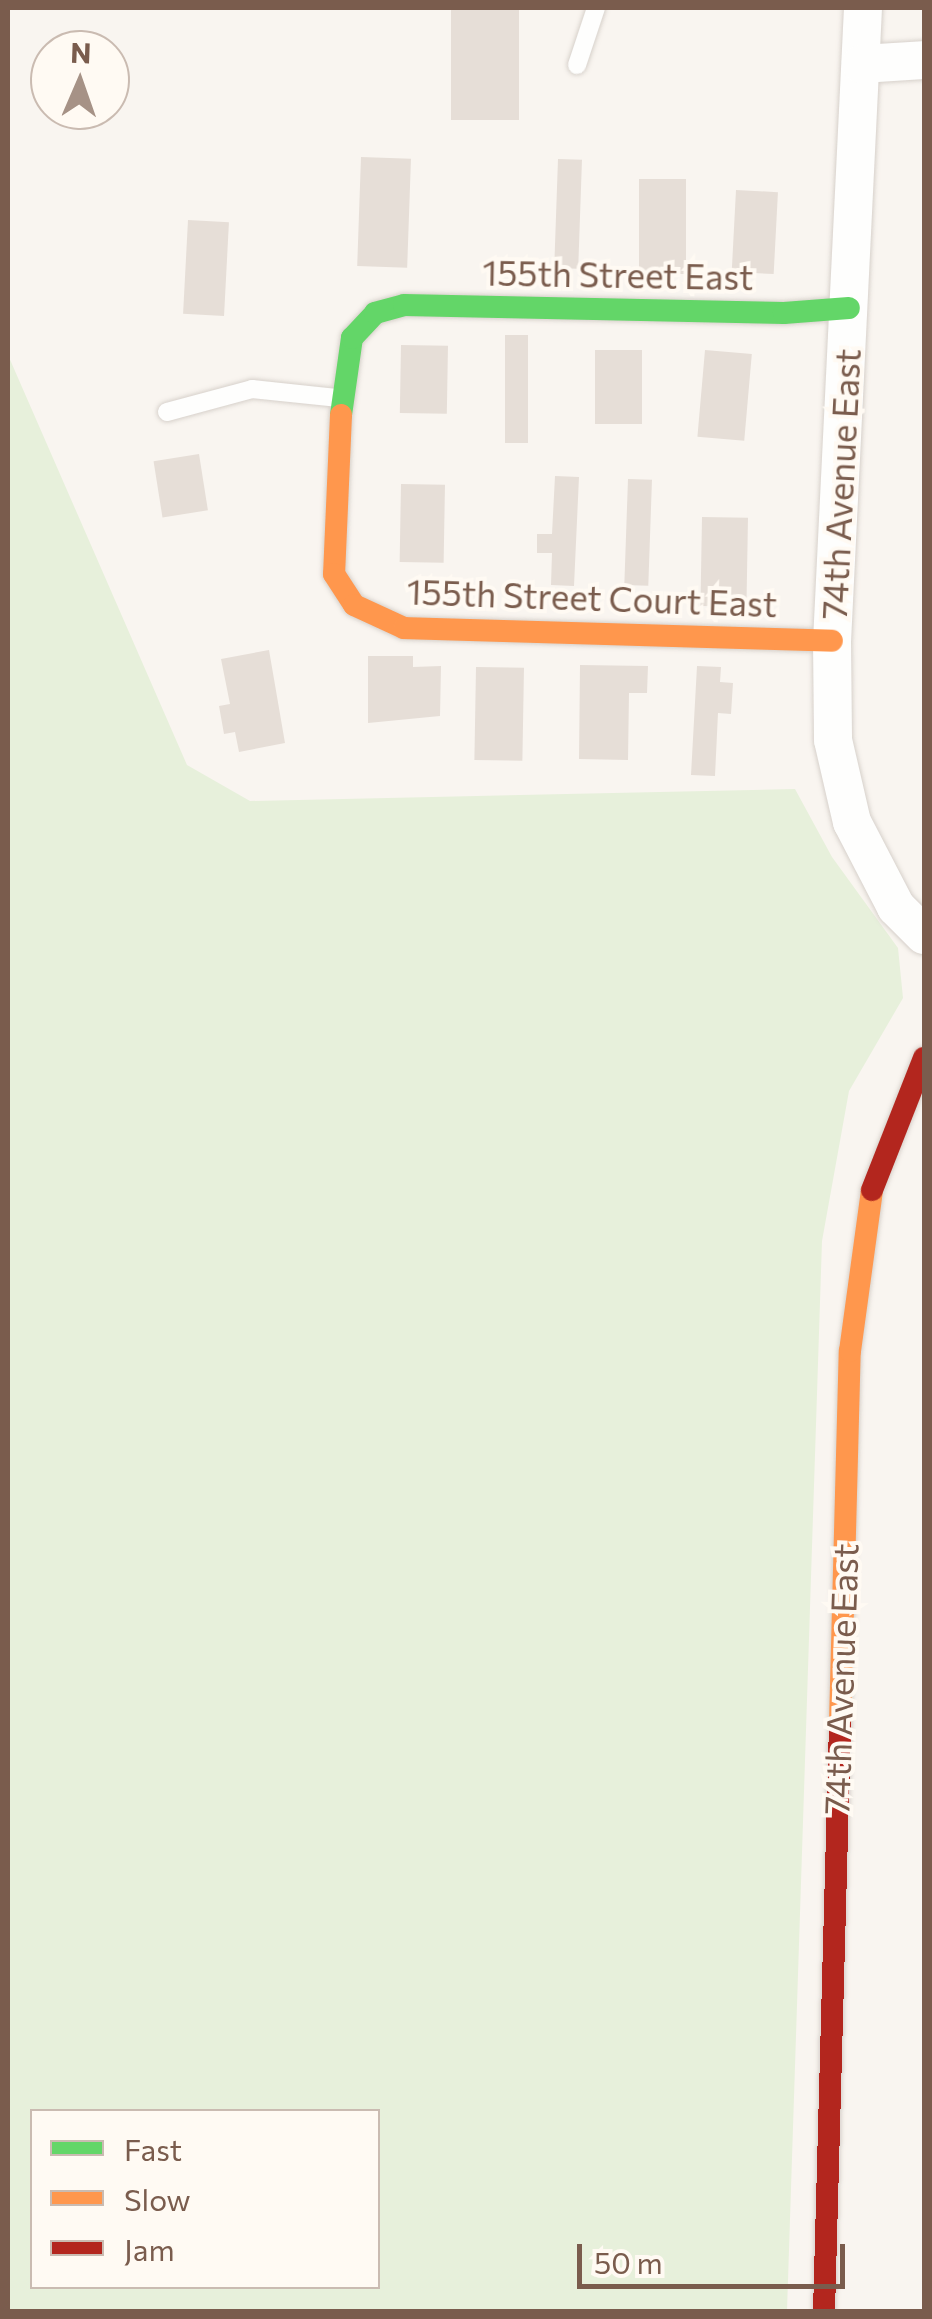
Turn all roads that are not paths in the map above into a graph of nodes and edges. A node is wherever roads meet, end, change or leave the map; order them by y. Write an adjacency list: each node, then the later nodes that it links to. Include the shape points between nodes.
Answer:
1 (596, 8): 5 (lane)
2 (863, 8): 4 (street, 74th Avenue East)
3 (924, 60): 4 (street)
4 (861, 64): 6 (street, 74th Avenue East)
5 (578, 65)
6 (849, 308): 7 (street, 155th Street East, via 386,310 352,338); 9 (street, 74th Avenue East)
7 (342, 399): 8 (lane, via 252,389); 9 (street, 155th Street Court East, via 334,574 354,604 404,628 449,632)
8 (167, 412)
9 (832, 642): 10 (street, 74th Avenue East, via 833,740 844,797 896,907)
10 (924, 935)
11 (924, 1058): 12 (street, 74th Avenue East, via 878,1164 859,1253 850,1351)
12 (824, 2312)

